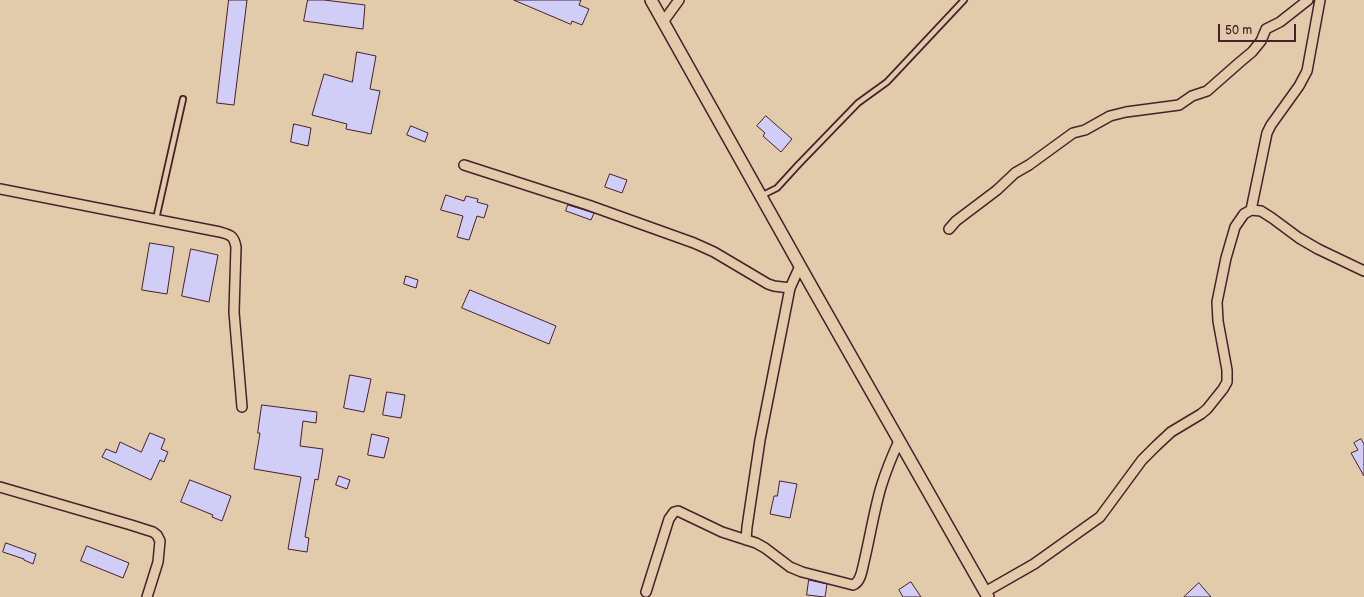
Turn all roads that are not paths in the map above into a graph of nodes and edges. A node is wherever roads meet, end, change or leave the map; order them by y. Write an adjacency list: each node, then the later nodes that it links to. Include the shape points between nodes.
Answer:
1 (651, 0): 6 (street)
2 (679, 0): 6 (street)
3 (964, 0): 10 (lane, via 887,82 858,103 778,188)
4 (1308, 0): 13 (street, via 1280,22 1266,29 1252,52 1207,91 1192,96 1179,105 1110,116 1085,130 1073,133 1015,173)
5 (1320, 0): 11 (street, via 1307,71 1267,133)
6 (664, 22): 10 (street)
7 (182, 99): 12 (lane)
8 (464, 165): 16 (street, via 694,243 768,284)
9 (0, 189): 12 (street)
10 (761, 196): 14 (street)
11 (1251, 210): 15 (street, via 1261,211 1318,249); 22 (street, via 1244,214 1235,227 1217,302 1227,370 1227,382 1223,390 1207,409 1171,432 1142,460 1100,517)
12 (156, 219): 17 (street, via 229,234 234,239 234,312)
13 (949, 229)
14 (800, 266): 16 (street); 18 (street)
15 (1364, 270)
16 (790, 288): 20 (street, via 760,440)
17 (242, 406)
18 (899, 441): 20 (street, via 881,488 857,584 802,572 790,567 765,548); 22 (street)
19 (0, 487): 23 (street, via 153,532 160,541 158,562)
20 (746, 540): 21 (street, via 722,532 678,511 674,512 669,519)
21 (646, 592)
22 (987, 595)
23 (147, 597)

